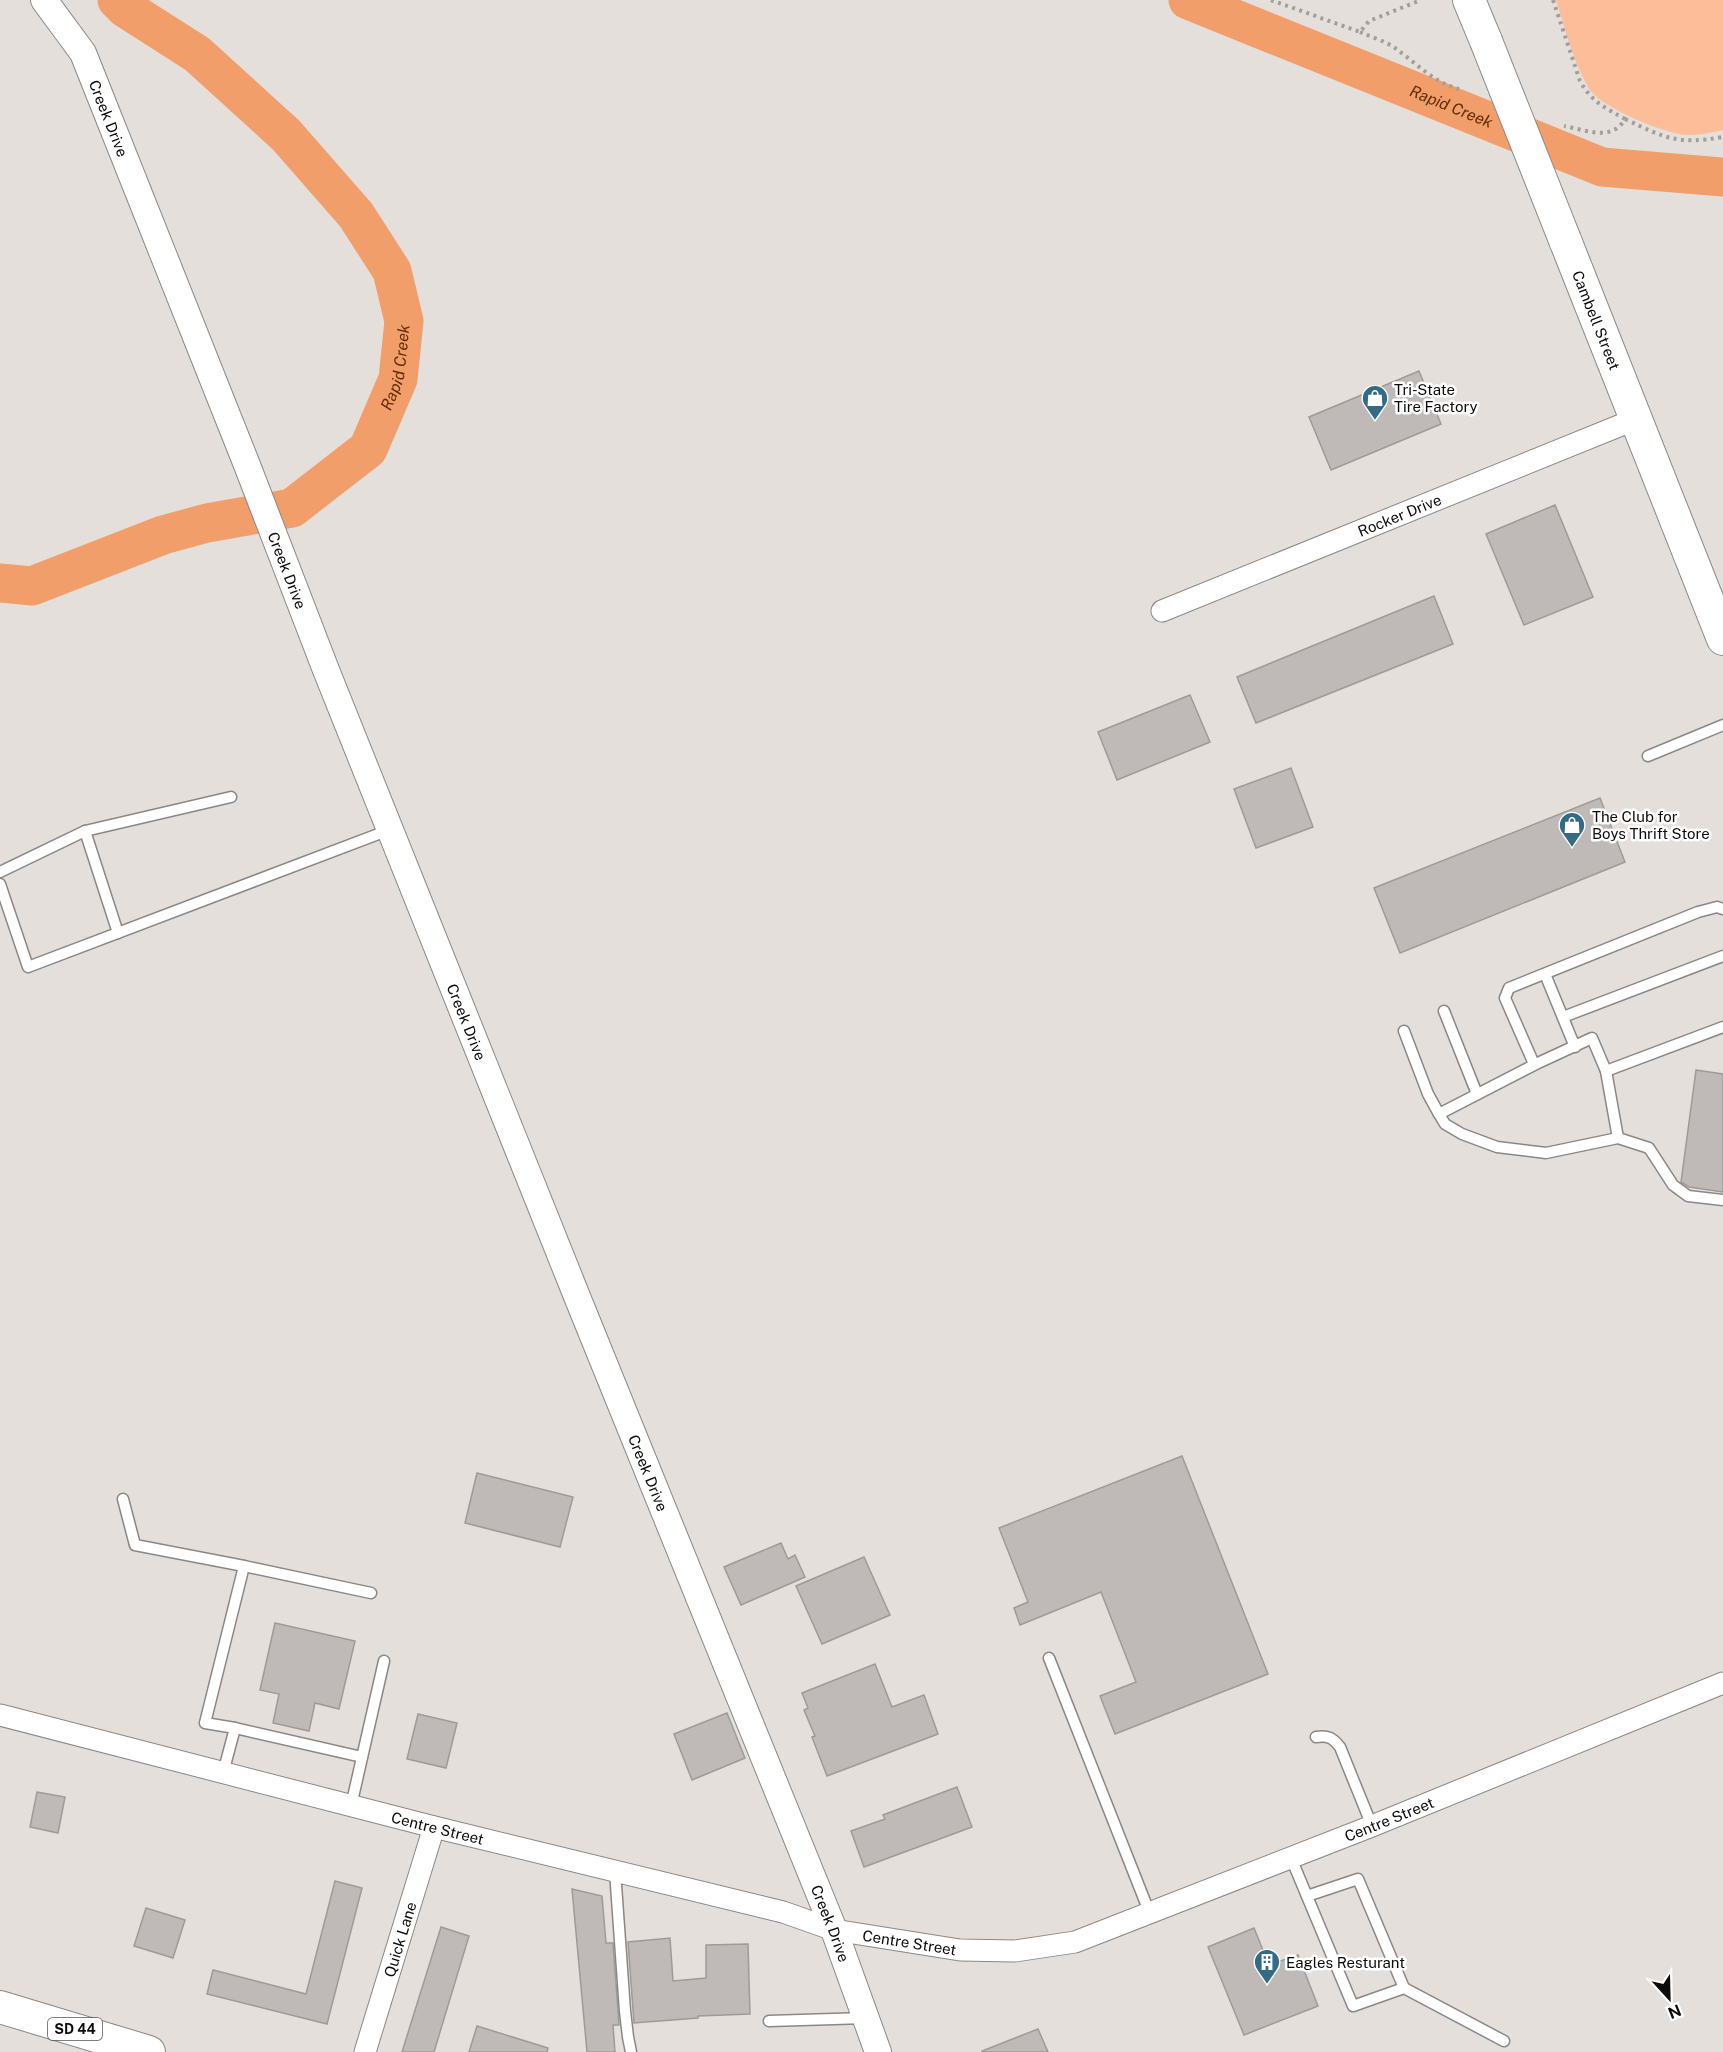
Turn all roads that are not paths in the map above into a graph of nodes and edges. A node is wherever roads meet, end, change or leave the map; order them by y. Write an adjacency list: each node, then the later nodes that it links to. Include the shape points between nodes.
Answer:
1 (44, 0): 10 (street, Creek Drive, via 83,53)
2 (1469, 0): 3 (main road, Cambell Street, bridge)
3 (1636, 418): 4 (main road, Cambell Street); 5 (street, Rocker Drive)
4 (1714, 594): 6 (main road, Cambell Street)
5 (1162, 610)
6 (1723, 639)
7 (1723, 725): 8 (lane)
8 (1648, 756)
9 (231, 797): 11 (lane)
10 (389, 830): 15 (lane); 47 (street, Creek Drive)
11 (85, 831): 12 (lane); 15 (lane)
12 (0, 872)
13 (0, 884): 15 (lane, via 28,967)
14 (1723, 909): 17 (lane, via 1698,912)
15 (118, 933)
16 (1723, 956): 19 (lane)
17 (1545, 974): 19 (lane); 23 (lane, via 1509,988 1505,998)
18 (1444, 1011): 25 (lane)
19 (1563, 1017): 22 (lane)
20 (1723, 1027): 24 (lane)
21 (1404, 1031): 26 (lane)
22 (1575, 1047): 23 (lane); 24 (lane, via 1592,1038)
23 (1534, 1064): 25 (lane)
24 (1605, 1071): 27 (lane)
25 (1478, 1094): 26 (lane)
26 (1439, 1114): 27 (lane, via 1445,1124 1462,1134 1497,1147 1546,1153)
27 (1618, 1138): 28 (lane, via 1649,1148 1673,1185 1688,1196)
28 (1723, 1200)
29 (123, 1499): 30 (lane, via 135,1545)
30 (244, 1566): 31 (lane); 36 (lane, via 204,1723)
31 (371, 1593)
32 (1049, 1658): 46 (lane)
33 (384, 1660): 38 (lane)
34 (1723, 1683): 41 (street, Centre Street)
35 (0, 1715): 39 (street, Centre Street)
36 (235, 1728): 38 (lane); 39 (lane)
37 (1316, 1737): 41 (lane, via 1334,1739 1340,1747)
38 (362, 1758): 40 (lane)
39 (223, 1773): 40 (street, Centre Street)
40 (351, 1806): 42 (street, Centre Street)
41 (1372, 1826): 43 (street, Centre Street)
42 (435, 1827): 44 (street, Centre Street); 55 (street, Quick Lane)
43 (1291, 1858): 45 (lane); 46 (street, Centre Street)
44 (615, 1871): 47 (street, Centre Street, via 783,1912); 56 (lane)
45 (1307, 1896): 48 (lane, via 1358,1879); 48 (lane, via 1353,2006)
46 (1150, 1914): 47 (street, Centre Street, via 1075,1942 1015,1951 960,1950)
47 (834, 1930): 50 (street, Creek Drive)
48 (1404, 1988): 52 (lane)
49 (0, 2007): 53 (main road, SD 44)
50 (866, 2018): 51 (lane); 57 (street, Creek Drive)
51 (769, 2021)
52 (1504, 2041)
53 (116, 2047): 54 (main road, SD 44)
54 (149, 2052)
55 (365, 2052)
56 (632, 2052)
57 (878, 2052)

